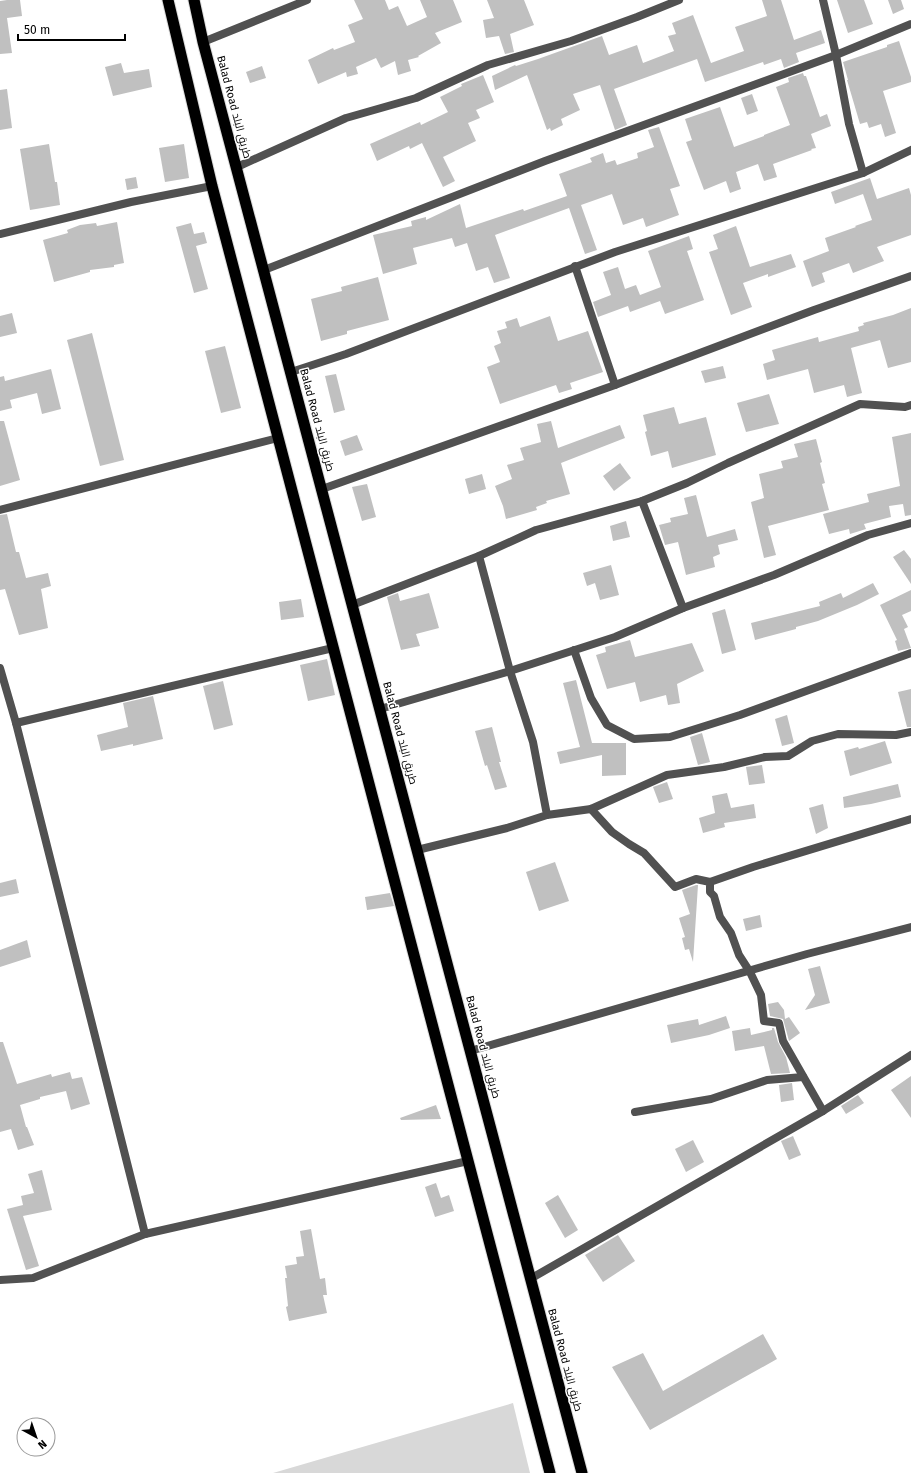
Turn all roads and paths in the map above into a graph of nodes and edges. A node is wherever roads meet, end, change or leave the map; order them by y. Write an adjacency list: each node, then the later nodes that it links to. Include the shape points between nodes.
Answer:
1 (168, 0): 12 (highway)
2 (194, 0): 7 (highway, Balad Road طريق البلد)
3 (307, 0): 7 (street)
4 (679, 0): 10 (street, via 571,41 488,65 416,98 346,118)
5 (823, 0): 8 (street)
6 (911, 24): 8 (street)
7 (203, 42): 10 (highway, Balad Road طريق البلد)
8 (836, 55): 11 (street, via 849,124); 15 (street, via 545,161)
9 (911, 150): 11 (street)
10 (237, 167): 15 (highway, Balad Road طريق البلد)
11 (863, 173): 14 (street)
12 (212, 186): 13 (street, via 131,202); 20 (highway)
13 (0, 234)
14 (575, 266): 17 (street, via 346,354); 18 (street)
15 (264, 270): 17 (highway, Balad Road طريق البلد)
16 (911, 276): 18 (street)
17 (291, 372): 21 (highway, Balad Road طريق البلد)
18 (615, 385): 21 (street)
19 (911, 405): 22 (street, via 906,407 860,404)
20 (278, 438): 23 (street); 28 (highway)
21 (322, 489): 26 (highway, Balad Road طريق البلد)
22 (642, 501): 25 (street, via 536,530); 27 (street)
23 (0, 510)
24 (911, 523): 27 (street, via 868,535 774,575)
25 (479, 556): 26 (street); 32 (street)
26 (352, 605): 33 (highway, Balad Road طريق البلد)
27 (683, 608): 29 (street, via 615,637)
28 (333, 648): 34 (street); 48 (highway)
29 (574, 650): 30 (street, via 591,698 607,724 634,739 670,737 740,715); 32 (street)
30 (911, 653)
31 (0, 668): 34 (street)
32 (510, 671): 33 (street); 37 (street, via 533,742)
33 (380, 709): 39 (highway, Balad Road طريق البلد)
34 (16, 724): 49 (street)
35 (911, 732): 36 (street, via 896,735 838,734 812,741 788,756 765,757 667,775)
36 (591, 809): 37 (street); 40 (street, via 612,832 644,853 675,887 696,879)
37 (547, 815): 39 (street, via 507,828)
38 (911, 819): 40 (street)
39 (417, 850): 43 (highway, Balad Road طريق البلد)
40 (710, 882): 42 (street, via 710,892 714,896 720,917)
41 (911, 927): 42 (street)
42 (750, 972): 43 (street); 45 (street, via 761,995 764,1021 779,1023 783,1041)
43 (470, 1051): 50 (highway, Balad Road طريق البلد)
44 (911, 1056): 46 (street)
45 (803, 1077): 46 (street); 47 (street, via 767,1080 711,1099)
46 (823, 1111): 50 (street)
47 (634, 1112)
48 (468, 1161): 49 (street); 52 (highway)
49 (144, 1234): 51 (street, via 33,1278)
50 (530, 1279): 53 (highway, Balad Road طريق البلد)
51 (0, 1280)
52 (550, 1473)
53 (582, 1473)

